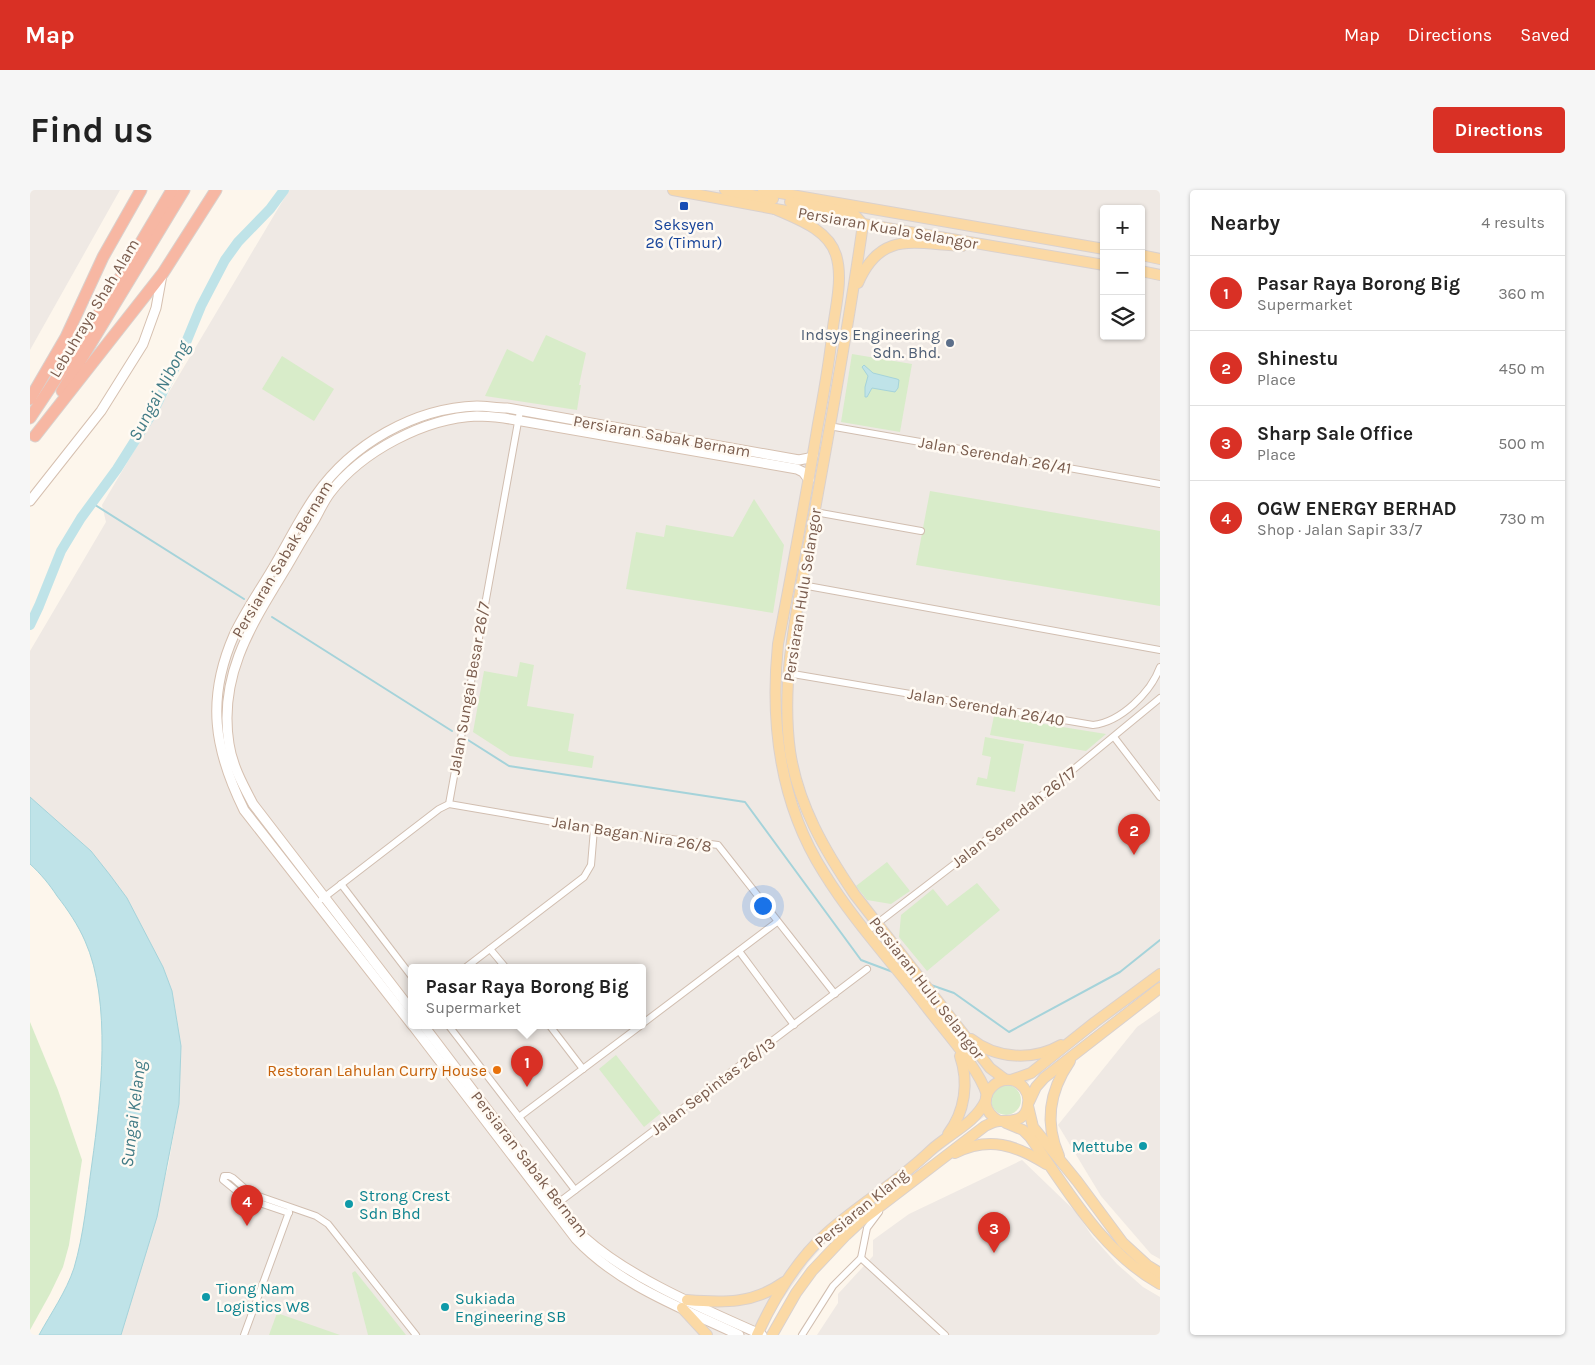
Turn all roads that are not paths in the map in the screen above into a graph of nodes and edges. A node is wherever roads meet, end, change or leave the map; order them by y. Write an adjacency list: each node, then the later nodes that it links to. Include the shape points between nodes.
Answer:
1 (141, 190): 19 (highway, via 103,257 66,337)
2 (172, 190): 21 (highway, Lebuhraya Shah Alam, via 92,325)
3 (184, 190): 26 (highway, Lebuhraya Shah Alam)
4 (216, 190): 15 (highway)
5 (673, 190): 8 (main road, Persiaran Kuala Selangor)
6 (725, 190): 9 (main road, via 853,213)
7 (763, 190): 11 (main road, Persiaran Kuala Selangor)
8 (775, 209): 9 (main road, Persiaran Kuala Selangor); 27 (main road, Persiaran Hulu Selangor, via 821,233 837,256 839,278 831,347)
9 (863, 224): 10 (main road, Persiaran Kuala Selangor); 18 (main road, Persiaran Hulu Selangor)
10 (1008, 248): 14 (main road, Persiaran Kuala Selangor); 18 (main road, via 902,243 884,247 872,257)
11 (1100, 248)
12 (1145, 256): 13 (main road)
13 (1160, 258)
14 (1100, 264)
15 (163, 273): 26 (highway); 30 (street, via 156,308 143,344 101,411)
16 (1145, 273): 17 (main road)
17 (1160, 275)
18 (853, 294): 23 (main road, Persiaran Hulu Selangor)
19 (30, 398)
20 (520, 410): 22 (street, Jalan Sungai Besar 26/7); 24 (street, Persiaran Sabak Bernam, via 476,406 437,412); 27 (street, Persiaran Sabak Bernam, via 799,460)
21 (30, 418)
22 (518, 420): 25 (street, Persiaran Sabak Bernam, via 477,416 435,423); 28 (street, Persiaran Sabak Bernam, via 797,469); 40 (street, Jalan Sungai Besar 26/7)
23 (829, 426): 29 (street, Jalan Serendah 26/41); 31 (main road, Persiaran Hulu Selangor)
24 (394, 428): 25 (street); 43 (street, Persiaran Sabak Bernam, via 339,466 316,495 235,634 218,688 220,746 230,782 244,810)
25 (400, 438): 43 (street, Persiaran Sabak Bernam, via 355,465 330,493 245,640 229,690 229,745 240,779 253,804)
26 (32, 439)
27 (813, 455): 28 (main road, Persiaran Hulu Selangor)
28 (809, 480): 46 (main road, Persiaran Hulu Selangor, via 778,644 775,705 779,752 789,799 812,853)
29 (1160, 484)
30 (30, 501)
31 (815, 512): 32 (street); 33 (main road, Persiaran Hulu Selangor)
32 (921, 531)
33 (802, 585): 34 (street); 36 (main road, Persiaran Hulu Selangor)
34 (1160, 650)
35 (1160, 667): 36 (street, Jalan Serendah 26/40, via 1151,683 1126,711 1110,721 1094,725)
36 (788, 673): 45 (main road, Persiaran Hulu Selangor, via 786,704 791,753 801,795 825,849)
37 (1160, 698): 38 (street, Jalan Serendah 26/17)
38 (1114, 737): 39 (street); 45 (street, Jalan Serendah 26/17)
39 (1160, 797)
40 (449, 804): 41 (street, Jalan Bagan Nira 26/8); 42 (street)
41 (594, 829): 44 (street, Jalan Bagan Nira 26/8, via 718,845); 47 (street, via 591,865 584,877)
42 (341, 884): 43 (street); 52 (street)
43 (321, 900): 56 (street, Persiaran Sabak Bernam); 58 (street, Persiaran Sabak Bernam)
44 (777, 922): 48 (street); 55 (street, Jalan Bagan Nira 26/8)
45 (877, 923): 46 (street, Jalan Serendah 26/17); 57 (main road, Persiaran Hulu Selangor)
46 (866, 932): 60 (main road, Persiaran Hulu Selangor)
47 (490, 949): 49 (street); 50 (street)
48 (739, 951): 59 (street); 62 (street)
49 (470, 964)
50 (503, 964)
51 (867, 969): 55 (street, Jalan Sepintas 26/13)
52 (408, 973)
53 (1160, 974): 61 (main road)
54 (1160, 988): 68 (main road)
55 (835, 994): 62 (street, Jalan Sepintas 26/13)
56 (408, 1006)
57 (948, 1015): 61 (main road, via 976,1043 1005,1055 1019,1056 1050,1050); 70 (main road, Persiaran Hulu Selangor, via 990,1068)
58 (408, 1020)
59 (646, 1021)
60 (937, 1021): 71 (main road, Persiaran Hulu Selangor, via 980,1077); 75 (main road, via 959,1052 964,1092 954,1126)
61 (1095, 1022): 70 (main road, via 1032,1073)
62 (794, 1025): 79 (street, Jalan Sepintas 26/13)
63 (415, 1029): 87 (street, Persiaran Sabak Bernam, via 585,1249 623,1278)
64 (426, 1029): 80 (street, Persiaran Sabak Bernam)
65 (451, 1029): 73 (street)
66 (552, 1029): 69 (street)
67 (636, 1029): 69 (street)
68 (1075, 1054): 72 (main road, via 1036,1087); 77 (main road, via 1059,1080 1052,1102 1054,1140)
69 (583, 1069): 73 (street)
70 (1008, 1080): 71 (main road, via 994,1085); 72 (main road, via 1022,1086 1028,1096)
71 (986, 1097): 74 (main road, via 989,1113); 75 (main road, Persiaran Klang, via 982,1108 967,1124)
72 (1028, 1104): 74 (main road, via 1022,1117); 77 (main road, via 1033,1127)
73 (519, 1117): 79 (street)
74 (1002, 1122): 76 (main road, Persiaran Klang, via 985,1126); 78 (main road, via 1023,1130)
75 (931, 1150): 85 (main road, Persiaran Klang, via 827,1232)
76 (942, 1160): 78 (main road, via 974,1146 995,1144 1032,1154); 81 (main road, Persiaran Klang)
77 (1064, 1165): 84 (main road, via 1123,1243)
78 (1051, 1167): 86 (main road, via 1102,1236 1129,1262)
79 (575, 1190): 80 (street, Jalan Sepintas 26/13)
80 (558, 1203): 87 (street, Persiaran Sabak Bernam, via 584,1237 599,1250)
81 (884, 1205): 83 (street, via 868,1228); 93 (main road, Persiaran Klang, via 851,1230 818,1264 796,1293)
82 (290, 1210): 82 (street, via 245,1198 223,1180 224,1176 229,1176 250,1193); 89 (street); 90 (street, via 316,1216 328,1224)
83 (861, 1258): 94 (street, via 833,1286); 95 (street)
84 (1160, 1273)
85 (790, 1278): 87 (main road, via 764,1294 743,1301); 88 (main road, Persiaran Klang, via 767,1314)
86 (1160, 1284)
87 (685, 1304): 88 (street, Persiaran Sabak Bernam); 91 (main road); 92 (street, Persiaran Sabak Bernam)
88 (759, 1334)
89 (244, 1335)
90 (416, 1335)
91 (707, 1335)
92 (739, 1335)
93 (772, 1335)
94 (802, 1335)
95 (945, 1335)

